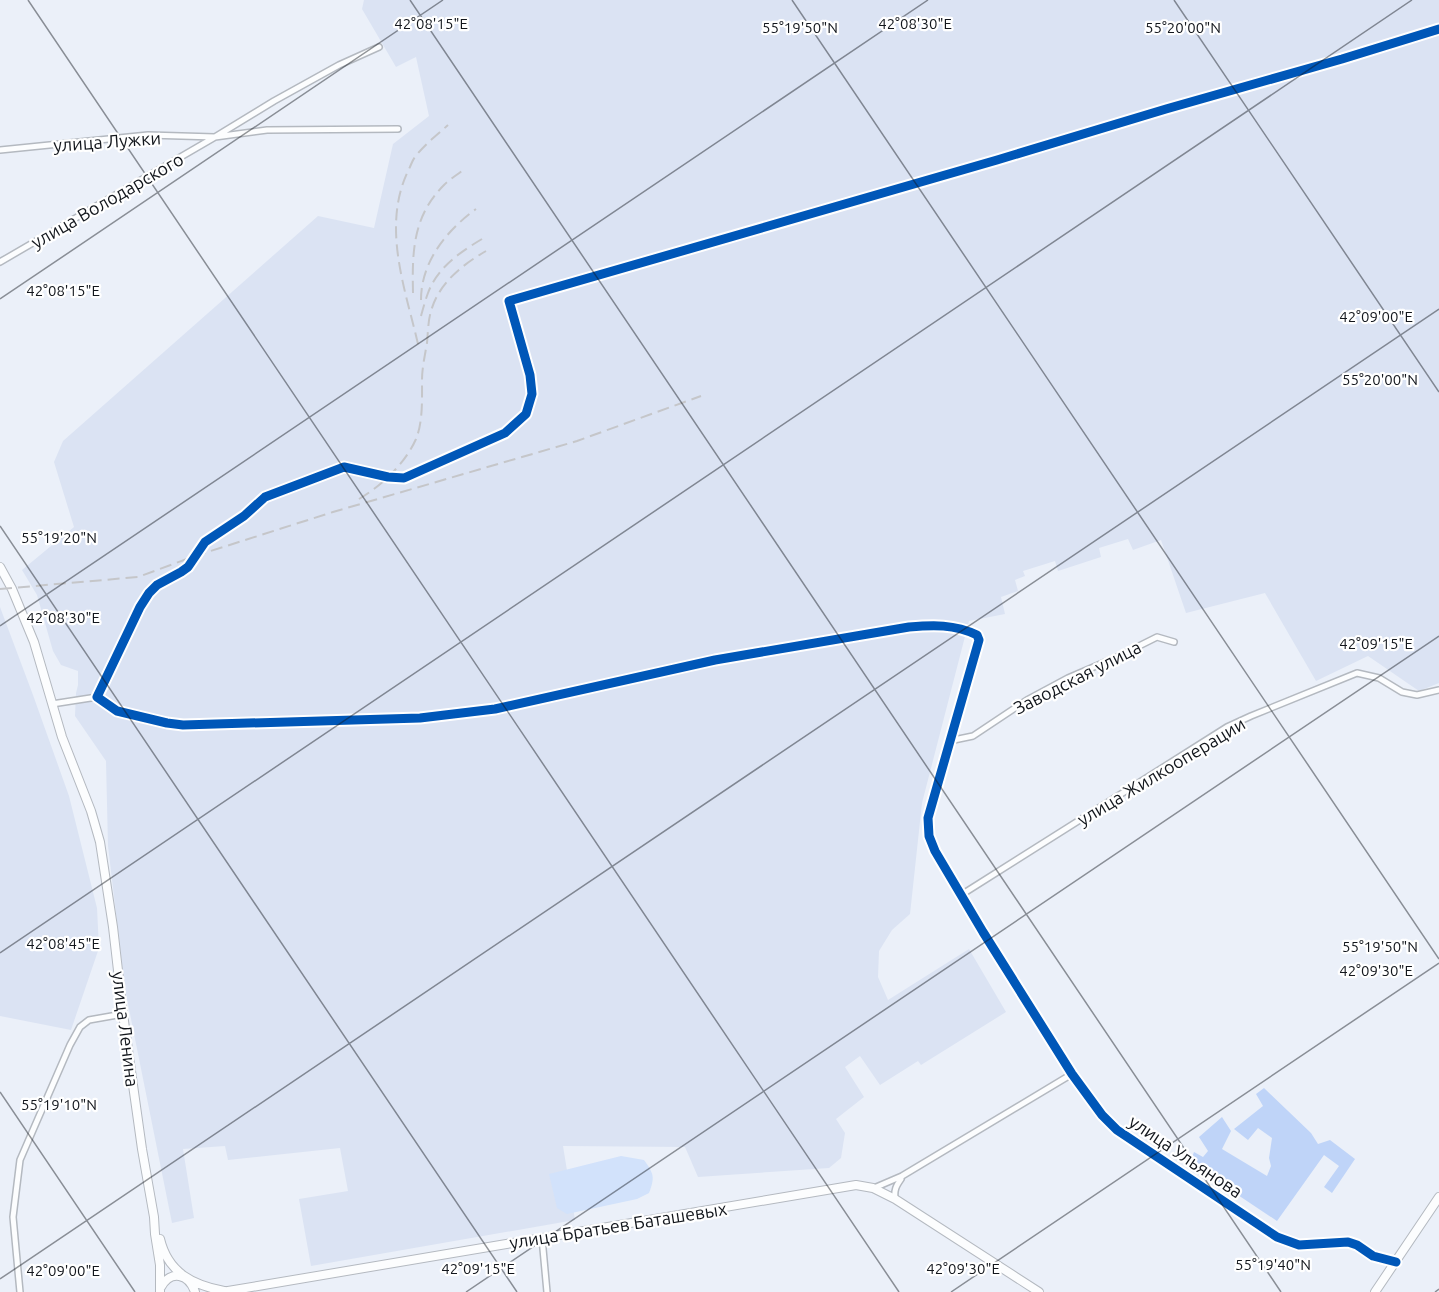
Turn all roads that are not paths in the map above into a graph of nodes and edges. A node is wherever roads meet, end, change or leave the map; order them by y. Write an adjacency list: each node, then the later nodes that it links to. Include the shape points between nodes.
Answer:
1 (1439, 29): 10 (street, via 509,301 530,375 532,394 526,414 505,433 404,478 344,467 265,497 205,542 188,567 149,593)
2 (379, 48): 4 (street, улица Володарского, via 339,65)
3 (398, 129): 4 (street, via 267,130)
4 (215, 137): 5 (street, улица Лужки, via 147,135); 6 (street, улица Володарского)
5 (0, 150)
6 (0, 262)
7 (0, 567): 11 (street, улица Ленина, via 34,642)
8 (1174, 642): 12 (street, Заводская улица, via 1157,637 1027,700 973,736)
9 (1439, 690): 13 (street, улица Жилкооперации, via 1417,695 1402,692 1379,678 1357,673 1251,716 1227,727)
10 (97, 697): 11 (street); 12 (street, улица Ульянова, via 117,711 183,725 420,718 495,710 716,660 935,624 967,630 979,640)
11 (52, 704): 14 (street, улица Ленина, via 100,842)
12 (949, 741): 13 (street, улица Ульянова, via 928,818 929,836)
13 (961, 895): 15 (street, улица Ульянова)
14 (123, 1014): 20 (street, улица Ленина); 26 (street, via 89,1020 80,1027 20,1160 14,1217)
15 (1072, 1074): 16 (street, улица Братьев Баташевых); 22 (street, улица Ульянова, via 1117,1130 1277,1237 1299,1245 1348,1242 1373,1256)
16 (902, 1176): 17 (street, улица Братьев Баташевых); 19 (street, via 896,1185)
17 (873, 1188): 19 (street); 21 (street, улица Братьев Баташевых, via 856,1185)
18 (1439, 1197): 22 (street)
19 (895, 1199): 30 (street)
20 (154, 1221): 23 (street, улица Братьев Баташевых, via 165,1255); 24 (street, улица Ленина)
21 (542, 1238): 28 (street, улица Братьев Баташевых); 29 (street)
22 (1396, 1262): 25 (street)
23 (187, 1279): 24 (street, via 172,1277); 27 (street, улица Братьев Баташевых); 28 (street, улица Братьев Баташевых)
24 (160, 1290)
25 (1377, 1291)
26 (20, 1292)
27 (195, 1292)
28 (223, 1292)
29 (547, 1292)
30 (1039, 1292)

